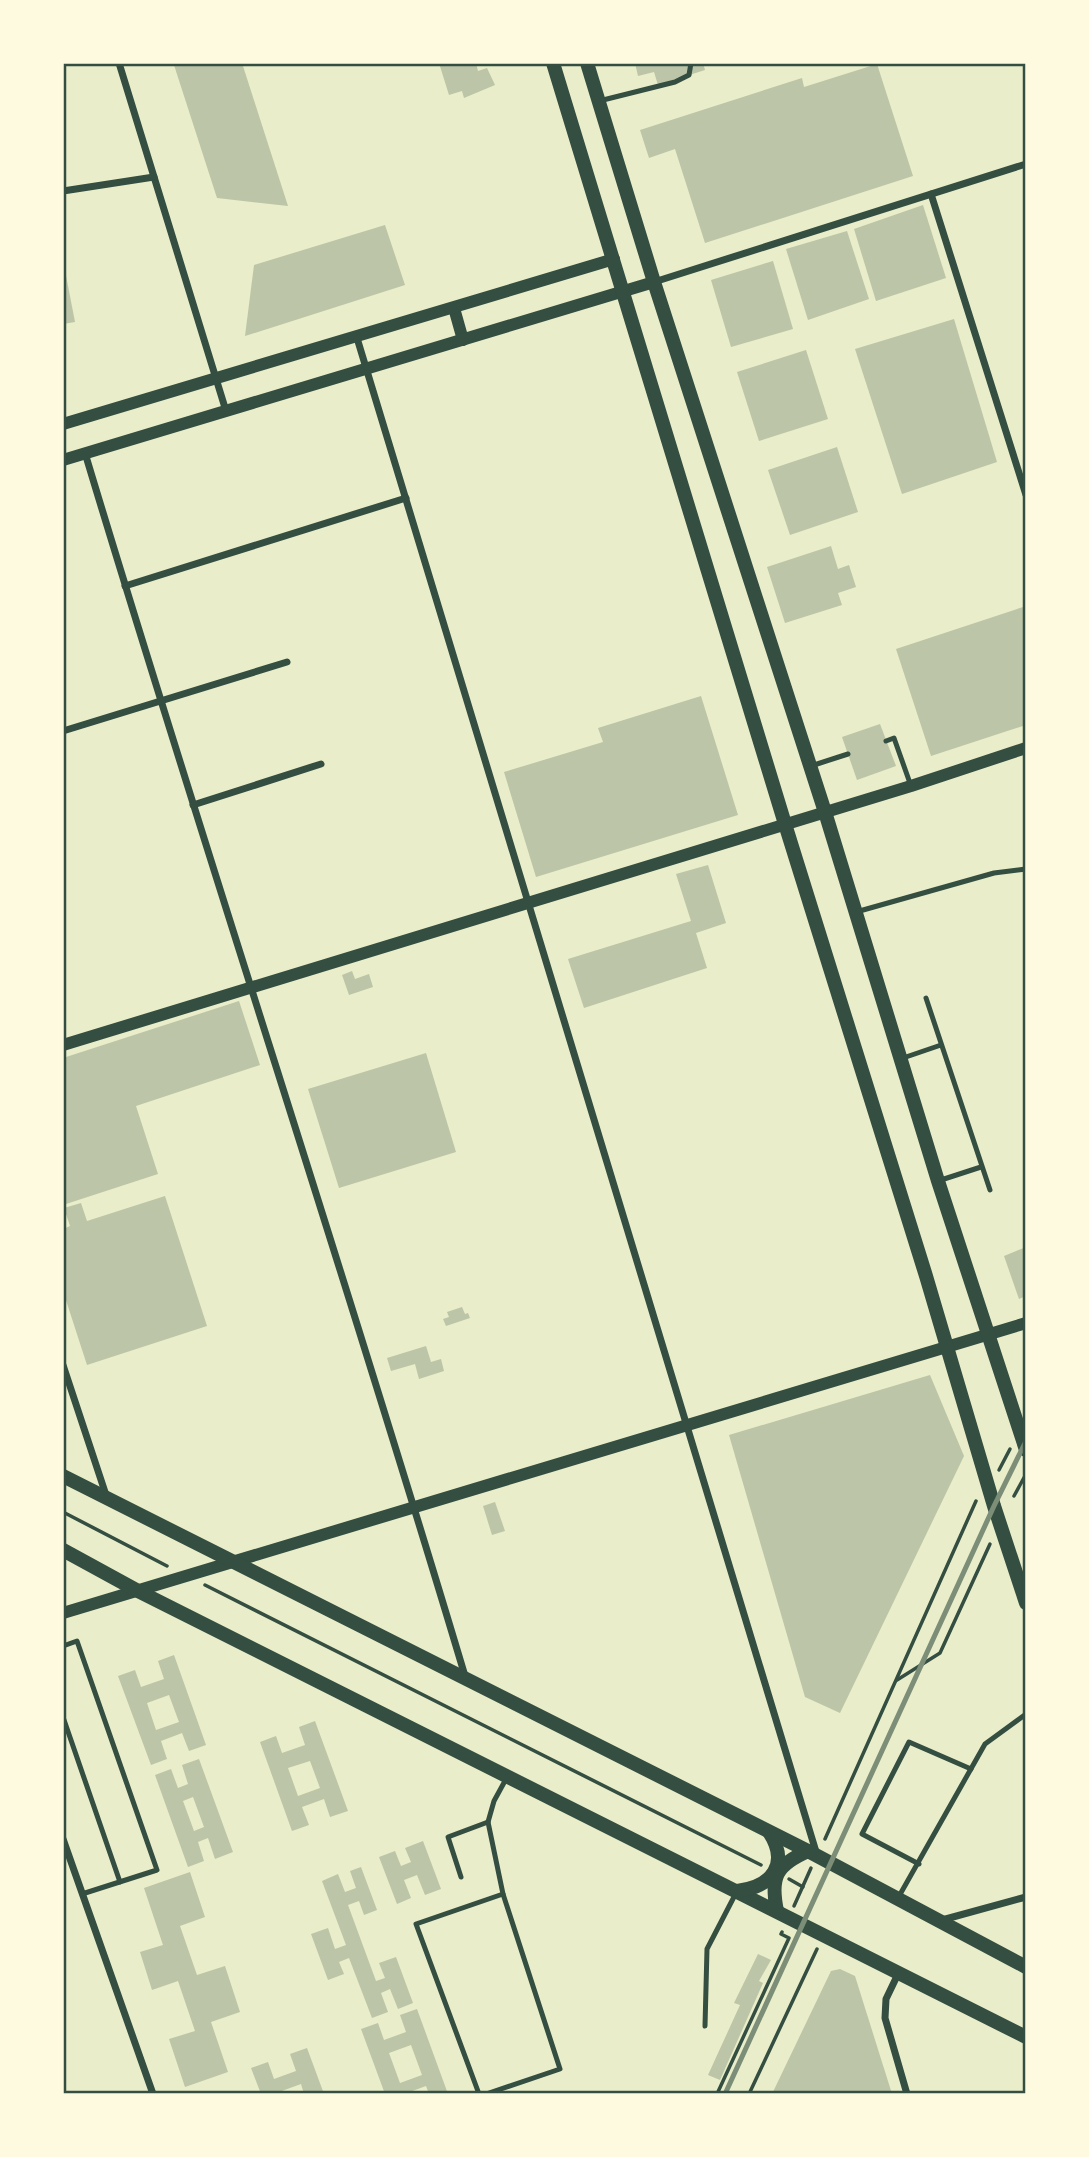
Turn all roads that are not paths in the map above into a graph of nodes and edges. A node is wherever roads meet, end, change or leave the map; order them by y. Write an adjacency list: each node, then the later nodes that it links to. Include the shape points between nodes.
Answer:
1 (119, 63): 7 (street)
2 (553, 63): 10 (main road)
3 (587, 63): 5 (main road)
4 (691, 63): 5 (lane, via 689,75 676,82)
5 (599, 101): 11 (main road)
6 (1026, 164): 9 (street)
7 (154, 177): 8 (street); 17 (street)
8 (63, 191)
9 (930, 194): 11 (street); 22 (street)
10 (614, 259): 12 (main road); 13 (street)
11 (654, 282): 12 (street); 32 (main road)
12 (624, 291): 15 (street); 36 (main road)
13 (454, 308): 14 (street); 15 (street)
14 (357, 338): 16 (street); 17 (street)
15 (463, 341): 16 (street)
16 (367, 370): 18 (street); 23 (street)
17 (216, 380): 18 (street); 19 (street)
18 (226, 411): 20 (street)
19 (63, 424)
20 (85, 453): 21 (street); 24 (street)
21 (63, 460)
22 (1026, 495)
23 (406, 498): 24 (street); 38 (street)
24 (125, 586): 26 (street)
25 (287, 662): 26 (street)
26 (160, 701): 27 (street); 34 (street)
27 (63, 731)
28 (886, 741): 33 (lane, via 894,738)
29 (1026, 748): 33 (street)
30 (848, 754): 32 (lane)
31 (321, 764): 34 (street)
32 (811, 766): 35 (main road)
33 (911, 786): 35 (street)
34 (193, 805): 40 (street)
35 (825, 812): 36 (street); 39 (main road)
36 (785, 824): 38 (street); 50 (main road)
37 (1026, 869): 39 (lane, via 994,873)
38 (528, 902): 40 (street); 52 (street)
39 (855, 912): 44 (main road)
40 (251, 986): 42 (street); 56 (street)
41 (926, 998): 43 (lane)
42 (63, 1045)
43 (941, 1045): 44 (lane); 45 (lane)
44 (900, 1059): 46 (main road)
45 (981, 1167): 46 (lane); 47 (lane)
46 (938, 1181): 49 (main road)
47 (989, 1191)
48 (1026, 1324): 49 (street)
49 (989, 1335): 50 (street); 53 (main road)
50 (948, 1347): 52 (street); 60 (main road)
51 (63, 1365): 55 (street)
52 (687, 1427): 56 (street); 71 (street)
53 (1026, 1450)
54 (63, 1476): 55 (main road)
55 (106, 1495): 58 (main road)
56 (414, 1506): 58 (street); 63 (street)
57 (63, 1550): 59 (main road)
58 (236, 1561): 59 (street); 63 (main road)
59 (138, 1591): 61 (street); 67 (main road)
60 (1026, 1603)
61 (63, 1613)
62 (63, 1646): 75 (lane, via 77,1641 157,1870)
63 (465, 1676): 69 (main road)
64 (1026, 1714): 66 (lane, via 985,1744)
65 (63, 1717): 75 (lane)
66 (971, 1769): 72 (lane); 72 (lane, via 909,1742 862,1834)
67 (508, 1776): 68 (lane); 76 (main road)
68 (488, 1822): 74 (lane, via 448,1837); 78 (lane)
69 (768, 1832): 71 (main road); 73 (main road, via 778,1851)
70 (63, 1839): 77 (street)
71 (812, 1853): 73 (main road, via 789,1860); 80 (main road)
72 (919, 1864): 80 (lane)
73 (776, 1872): 76 (main road, via 759,1886); 81 (main road, via 774,1890)
74 (461, 1877)
75 (120, 1882): 77 (lane)
76 (737, 1891): 81 (main road); 85 (lane, via 707,1950)
77 (82, 1894): 87 (street)
78 (503, 1894): 88 (lane, via 416,1924); 89 (lane, via 560,2069)
79 (1026, 1897): 82 (street)
80 (898, 1898): 82 (main road)
81 (783, 1914): 84 (main road)
82 (939, 1921): 83 (main road)
83 (1026, 1967)
84 (898, 1974): 86 (main road); 90 (street, via 886,1999 884,2018)
85 (705, 2026)
86 (1026, 2037)
87 (153, 2094)
88 (479, 2094)
89 (486, 2094)
90 (907, 2094)

